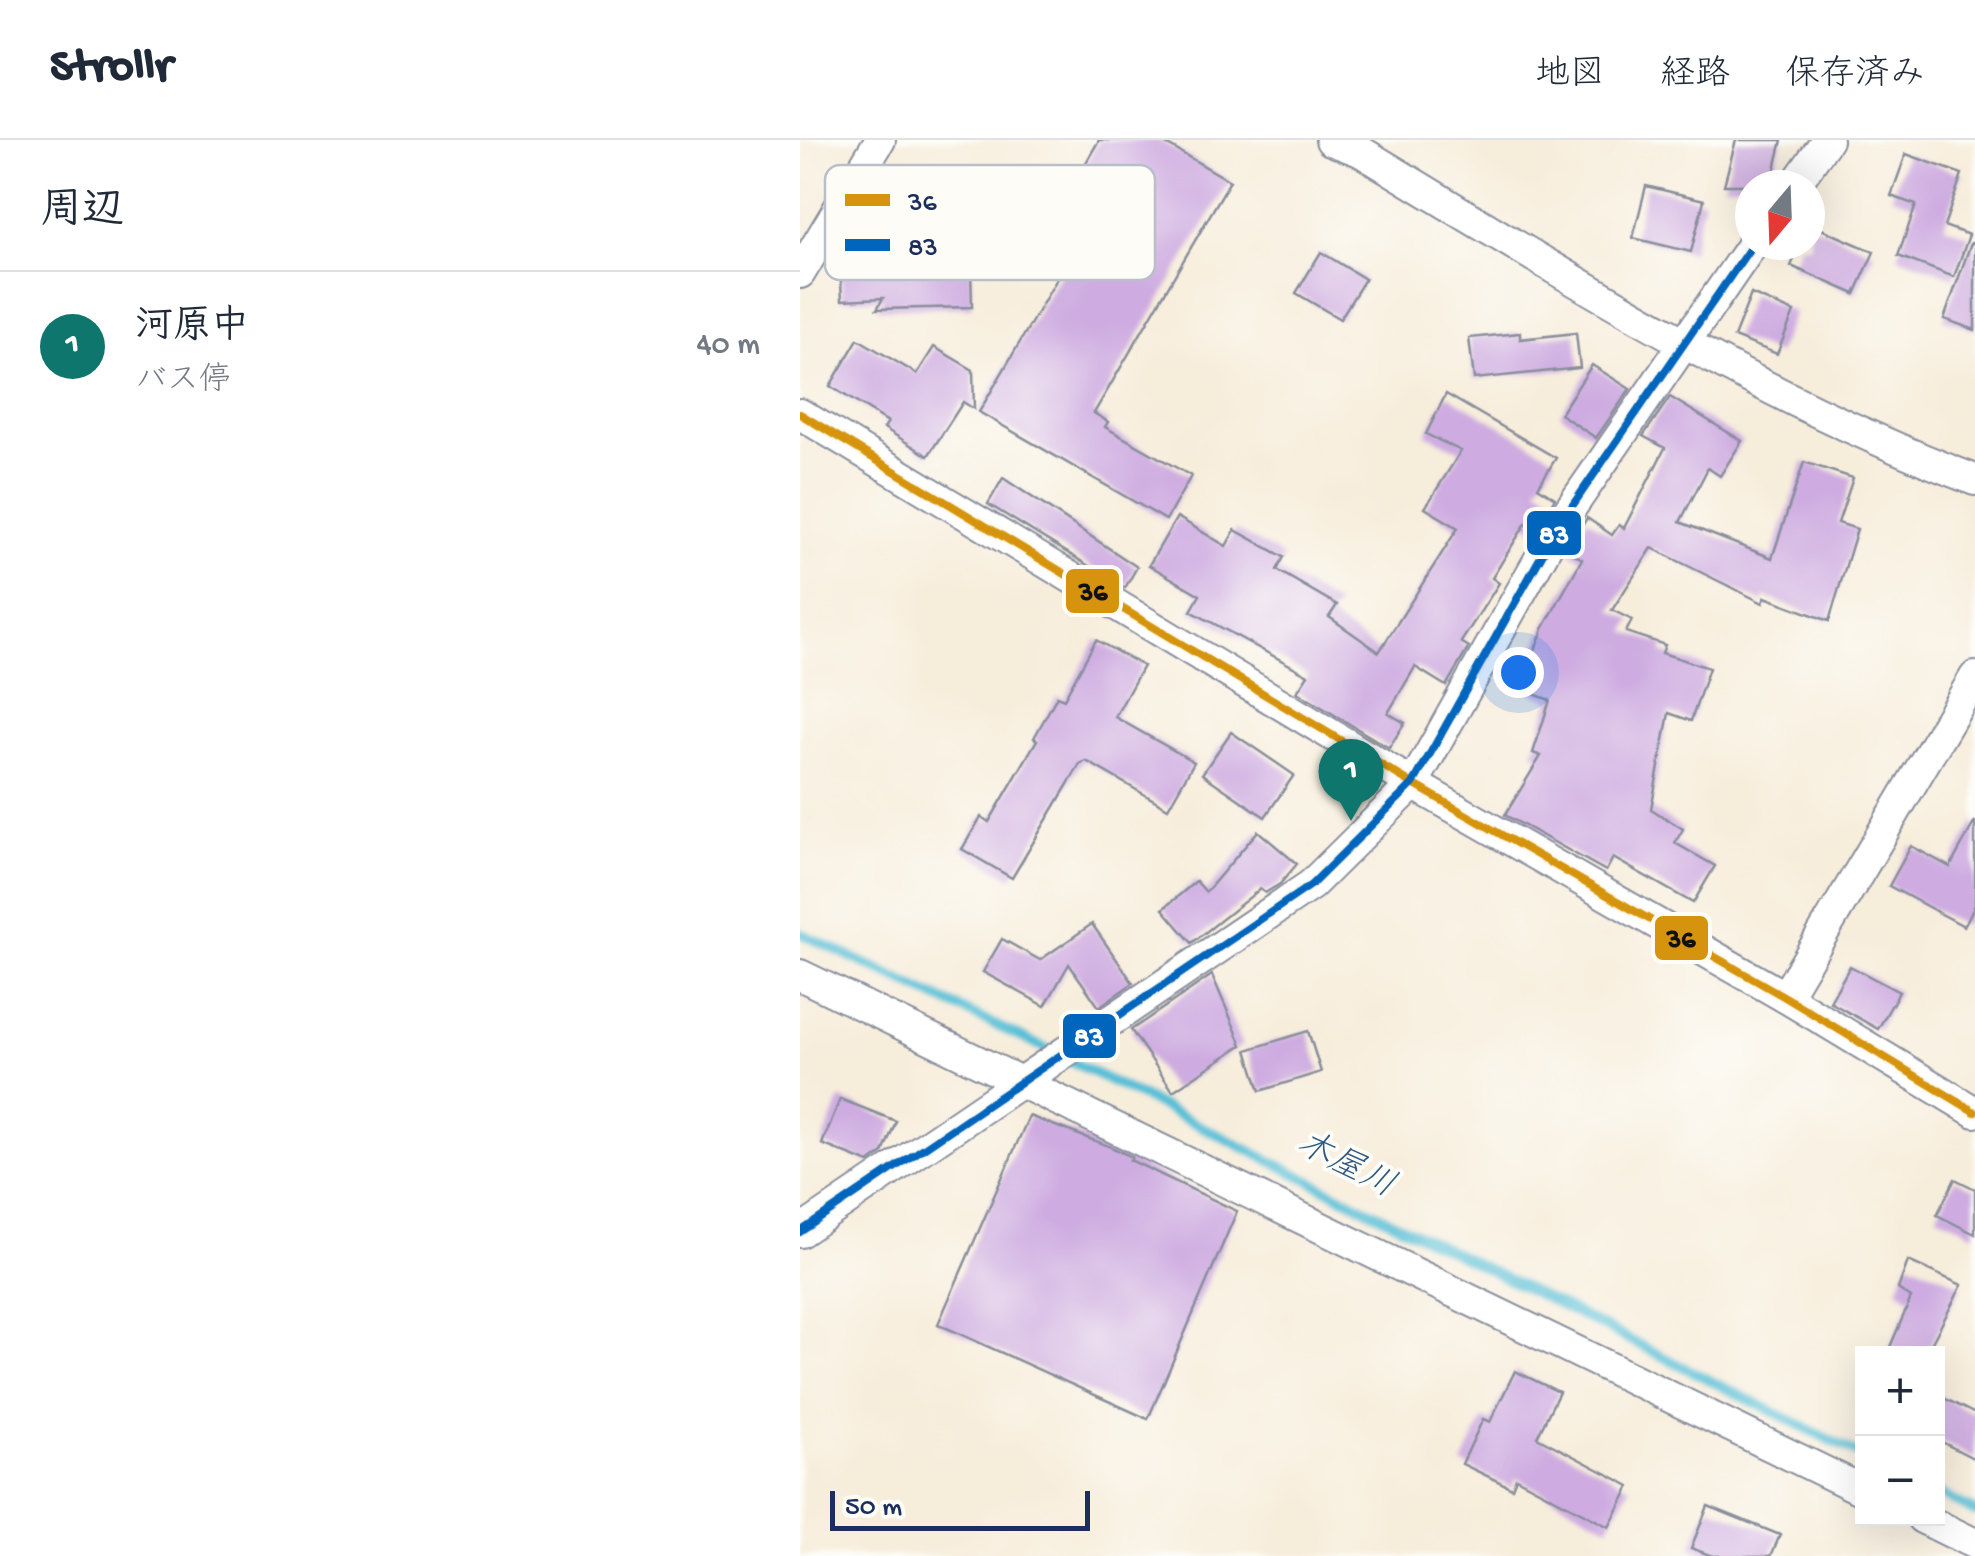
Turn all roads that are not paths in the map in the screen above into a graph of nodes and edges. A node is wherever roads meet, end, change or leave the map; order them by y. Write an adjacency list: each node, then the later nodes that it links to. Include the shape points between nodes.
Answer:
1 (880, 140): 4 (street)
2 (1331, 140): 9 (street, via 1360,151)
3 (1827, 140): 5 (street)
4 (865, 165)
5 (1806, 170)
6 (825, 231): 8 (street)
7 (1741, 260): 9 (street)
8 (800, 273)
9 (1681, 344): 11 (street, via 1891,448); 13 (street, via 1556,528)
10 (800, 414): 13 (street)
11 (1975, 480)
12 (1975, 677): 15 (street)
13 (1413, 784): 15 (street); 16 (street, via 1311,884)
14 (800, 975): 16 (street)
15 (1785, 997): 17 (street)
16 (1018, 1081): 18 (street); 19 (street)
17 (1975, 1112)
18 (800, 1232)
19 (1855, 1487)
20 (1938, 1526): 21 (street)
21 (1975, 1544)

